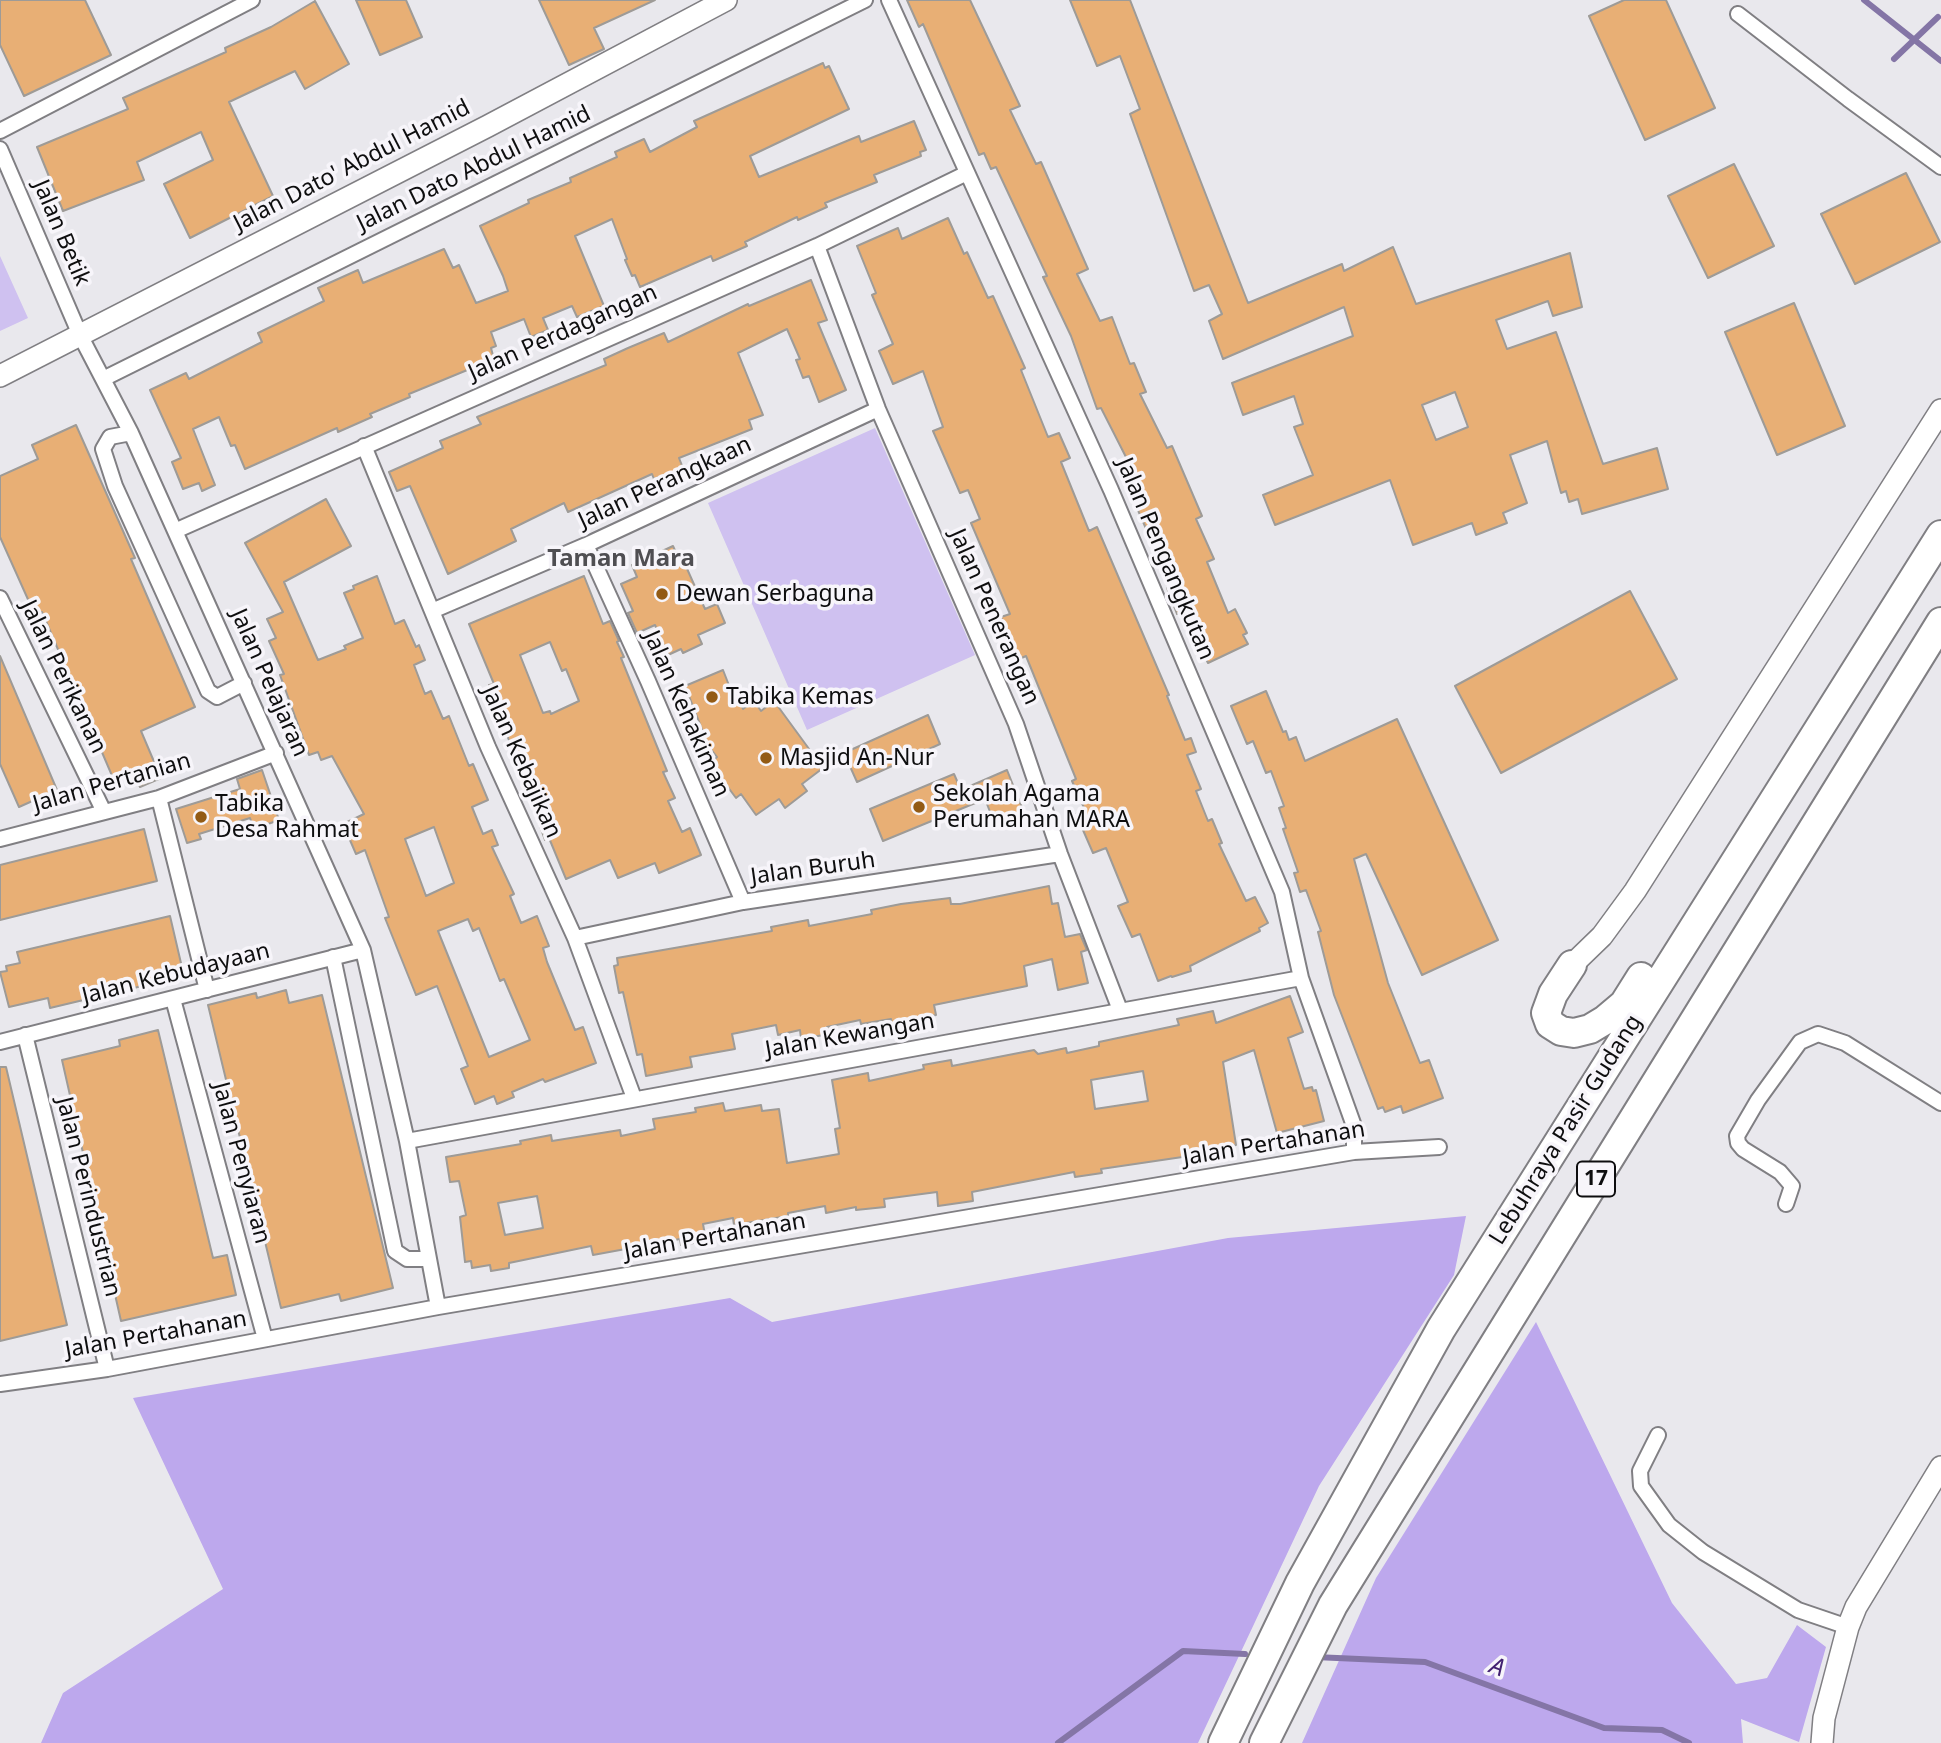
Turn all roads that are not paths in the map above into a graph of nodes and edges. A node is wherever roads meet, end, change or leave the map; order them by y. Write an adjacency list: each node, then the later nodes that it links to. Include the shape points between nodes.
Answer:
1 (726, 0): 11 (street, Jalan Dato' Abdul Hamid)
2 (865, 0): 13 (street, Jalan Dato Abdul Hamid)
3 (889, 0): 9 (street, Jalan Pengangkutan)
4 (243, 2): 6 (street)
5 (1738, 14): 8 (street)
6 (0, 131)
7 (0, 149): 11 (street, Jalan Betik)
8 (1941, 167)
9 (967, 173): 10 (street, Jalan Perdagangan); 36 (street, Jalan Pengangkutan, via 1111,490 1282,892)
10 (817, 246): 14 (street, Jalan Penerangan); 17 (street, Jalan Perdagangan)
11 (80, 335): 12 (street, Jalan Dato' Abdul Hamid); 13 (street, Jalan Pelajaran)
12 (0, 376)
13 (105, 378): 16 (street, Jalan Pelajaran)
14 (878, 410): 20 (street, Jalan Perangkaan); 29 (street, Jalan Penerangan, via 1016,724)
15 (1941, 410): 35 (street, via 1635,891 1602,936)
16 (131, 433): 18 (street, Jalan Pelajaran); 24 (street, via 110,437 103,449 151,566 208,691 217,697)
17 (364, 446): 18 (street, Jalan Perdagangan); 22 (street, Jalan Kebajikan)
18 (175, 531): 24 (street, Jalan Pelajaran)
19 (1941, 535): 30 (highway, Lebuhraya Pasir Gudang / 17)
20 (586, 545): 22 (street, Jalan Perangkaan); 31 (street, Jalan Kehakiman)
21 (0, 598): 27 (street, Jalan Perikanan)
22 (432, 611): 32 (street, Jalan Kebajikan)
23 (1941, 622): 57 (highway, 17, via 1333,1605)
24 (244, 683): 25 (street, Jalan Pelajaran)
25 (276, 753): 26 (street, Jalan Pertanian); 33 (street, Jalan Pelajaran)
26 (159, 798): 27 (street, Jalan Pertanian); 37 (street)
27 (104, 813): 28 (street, Jalan Pertanian)
28 (0, 839)
29 (1060, 854): 31 (street, Jalan Buruh); 39 (street, Jalan Penerangan)
30 (1715, 893): 35 (highway, via 1676,925 1624,1003 1590,1029 1574,1033 1550,1024 1546,1013); 56 (highway, Lebuhraya Pasir Gudang / 17, via 1441,1329 1300,1583)
31 (743, 902): 32 (street, Jalan Buruh)
32 (575, 938): 42 (street, Jalan Kebajikan)
33 (363, 950): 34 (street, Jalan Kebudayaan); 44 (street, Jalan Pelajaran)
34 (333, 957): 37 (street, Jalan Kebudayaan); 48 (street, via 396,1251 407,1259)
35 (1572, 965)
36 (1301, 978): 39 (street, Jalan Kewangan); 46 (street, Jalan Pengangkutan, via 1354,1126)
37 (207, 990): 38 (street, Jalan Kebudayaan)
38 (173, 999): 40 (street, Jalan Kebudayaan); 50 (street, Jalan Penyiaran)
39 (1120, 1010): 42 (street, Jalan Kewangan)
40 (25, 1035): 41 (street, Jalan Kebudayaan); 51 (street, Jalan Perindustrian)
41 (0, 1042)
42 (634, 1098): 44 (street, Jalan Kewangan)
43 (1941, 1102): 47 (street, via 1845,1042 1818,1034 1800,1042 1737,1136 1744,1149 1793,1186)
44 (407, 1141): 48 (street, Jalan Pelajaran)
45 (1439, 1147): 46 (street, Jalan Pertahanan)
46 (1354, 1152): 49 (street, Jalan Pertahanan)
47 (1786, 1203)
48 (428, 1259): 49 (street, Jalan Pelajaran)
49 (438, 1307): 50 (street, Jalan Pertahanan)
50 (265, 1339): 51 (street, Jalan Pertahanan)
51 (107, 1369): 52 (street, Jalan Pertahanan)
52 (0, 1384)
53 (1658, 1435): 55 (street, via 1640,1471 1641,1486 1669,1525 1703,1552 1797,1610)
54 (1941, 1467): 55 (street)
55 (1848, 1627): 58 (street, via 1824,1718)
56 (1223, 1743)
57 (1264, 1743)
58 (1822, 1743)

